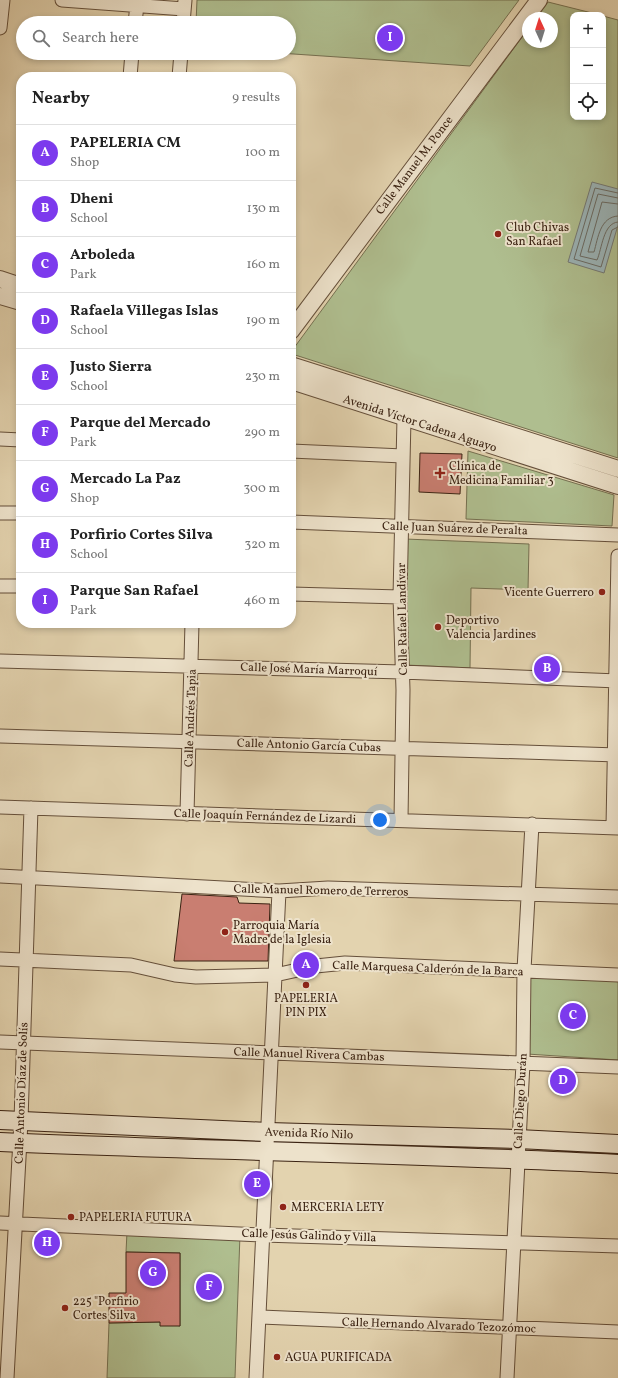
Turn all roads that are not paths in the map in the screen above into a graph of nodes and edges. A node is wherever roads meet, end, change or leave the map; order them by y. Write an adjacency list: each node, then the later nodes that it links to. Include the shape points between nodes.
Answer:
1 (3, 0): 8 (street)
2 (62, 0): 5 (street)
3 (539, 0): 17 (street, Calle Manuel M. Ponce)
4 (184, 4): 5 (street); 7 (street)
5 (137, 5): 6 (street)
6 (136, 16)
7 (183, 16)
8 (0, 28)
9 (131, 60): 11 (street)
10 (180, 60): 12 (street)
11 (130, 72)
12 (179, 72)
13 (0, 279): 14 (street)
14 (16, 284)
15 (0, 296): 16 (street)
16 (16, 301)
17 (296, 324)
18 (296, 367): 25 (street, Avenida Víctor Cadena Aguayo)
19 (296, 384): 20 (street, Avenida Víctor Cadena Aguayo)
20 (404, 418): 24 (street, Calle Rafael Landívar); 26 (street, Avenida Víctor Cadena Aguayo)
21 (0, 439): 22 (street)
22 (16, 440)
23 (296, 451): 24 (street)
24 (403, 456): 30 (street, Calle Rafael Landívar)
25 (618, 469)
26 (618, 486)
27 (0, 513): 28 (street)
28 (16, 514)
29 (296, 522): 30 (street, Calle Juan Suárez de Peralta)
30 (401, 526): 31 (street, Calle Juan Suárez de Peralta); 36 (street, Calle Rafael Landívar)
31 (618, 535)
32 (618, 556): 37 (street)
33 (0, 586): 34 (street)
34 (16, 586)
35 (296, 594): 36 (street)
36 (400, 597): 41 (street, Calle Rafael Landívar)
37 (618, 605): 42 (street)
38 (192, 628): 40 (street, Calle Andrés Tapia)
39 (0, 661): 40 (street, Calle José María Marroquí)
40 (191, 666): 41 (street, Calle José María Marroquí); 44 (street, Calle Andrés Tapia)
41 (402, 672): 42 (street, Calle José María Marroquí); 45 (street, Calle Rafael Landívar)
42 (617, 681): 46 (street)
43 (0, 736): 44 (street, Calle Antonio García Cubas)
44 (189, 741): 45 (street, Calle Antonio García Cubas); 49 (street, Calle Andrés Tapia)
45 (403, 748): 46 (street, Calle Antonio García Cubas); 50 (street, Calle Rafael Landívar)
46 (616, 755): 52 (street)
47 (0, 807): 48 (street, Calle Joaquín Fernández de Lizardi)
48 (31, 808): 49 (street, Calle Joaquín Fernández de Lizardi); 54 (street, Calle Antonio Díaz de Solís)
49 (187, 814): 50 (street, Calle Joaquín Fernández de Lizardi)
50 (401, 820): 51 (street, Calle Joaquín Fernández de Lizardi)
51 (532, 824): 52 (street, Calle Joaquín Fernández de Lizardi); 56 (street, Calle Diego Durán)
52 (616, 827)
53 (0, 876): 54 (street, Calle Manuel Romero de Terreros)
54 (28, 877): 55 (street, Calle Manuel Romero de Terreros); 59 (street, Calle Antonio Díaz de Solís)
55 (279, 892): 56 (street, Calle Manuel Romero de Terreros, via 328,888); 62 (street)
56 (528, 894): 57 (street, Calle Manuel Romero de Terreros); 60 (street, Calle Diego Durán)
57 (618, 897)
58 (0, 959): 59 (street, Calle Marquesa Calderón de la Barca)
59 (26, 960): 62 (street, Calle Marquesa Calderón de la Barca, via 131,965 196,977); 64 (street, Calle Antonio Díaz de Solís)
60 (524, 970): 61 (street, Calle Marquesa Calderón de la Barca); 62 (street, Calle Marquesa Calderón de la Barca, via 345,963 316,966); 66 (street, Calle Diego Durán)
61 (618, 975)
62 (275, 976): 65 (street)
63 (0, 1042): 64 (street, Calle Manuel Rivera Cambas)
64 (23, 1044): 65 (street, Calle Manuel Rivera Cambas); 69 (street, Calle Antonio Díaz de Solís)
65 (273, 1052): 66 (street, Calle Manuel Rivera Cambas); 70 (street)
66 (522, 1063): 67 (street, Calle Manuel Rivera Cambas); 71 (street, Calle Diego Durán)
67 (618, 1067)
68 (0, 1120): 69 (main road, Avenida Río Nilo)
69 (21, 1121): 70 (main road, Avenida Río Nilo); 73 (street, Calle Antonio Díaz de Solís)
70 (268, 1132): 71 (main road, Avenida Río Nilo); 75 (street)
71 (518, 1139): 74 (main road, Avenida Río Nilo); 76 (street, Calle Diego Durán)
72 (0, 1142): 73 (main road, Avenida Río Nilo)
73 (20, 1143): 75 (main road, Avenida Río Nilo); 79 (street, Calle Antonio Díaz de Solís)
74 (618, 1144)
75 (268, 1152): 76 (main road, Avenida Río Nilo); 80 (street)
76 (517, 1159): 77 (main road, Avenida Río Nilo); 81 (street, Calle Diego Durán)
77 (618, 1164)
78 (0, 1223): 79 (street, Calle Jesús Galindo y Villa)
79 (15, 1224): 80 (street, Calle Jesús Galindo y Villa); 83 (street, Calle Antonio Díaz de Solís)
80 (263, 1235): 81 (street, Calle Jesús Galindo y Villa); 84 (street)
81 (514, 1242): 82 (street, Calle Jesús Galindo y Villa); 85 (street, Calle Diego Durán)
82 (618, 1246)
83 (6, 1304): 87 (street, Calle Antonio Díaz de Solís)
84 (260, 1318): 85 (street, Calle Hernando Alvarado Tezozómoc); 88 (street)
85 (509, 1327): 86 (street, Calle Hernando Alvarado Tezozómoc); 89 (street, Calle Diego Durán)
86 (618, 1332)
87 (7, 1378)
88 (256, 1378)
89 (507, 1378)

